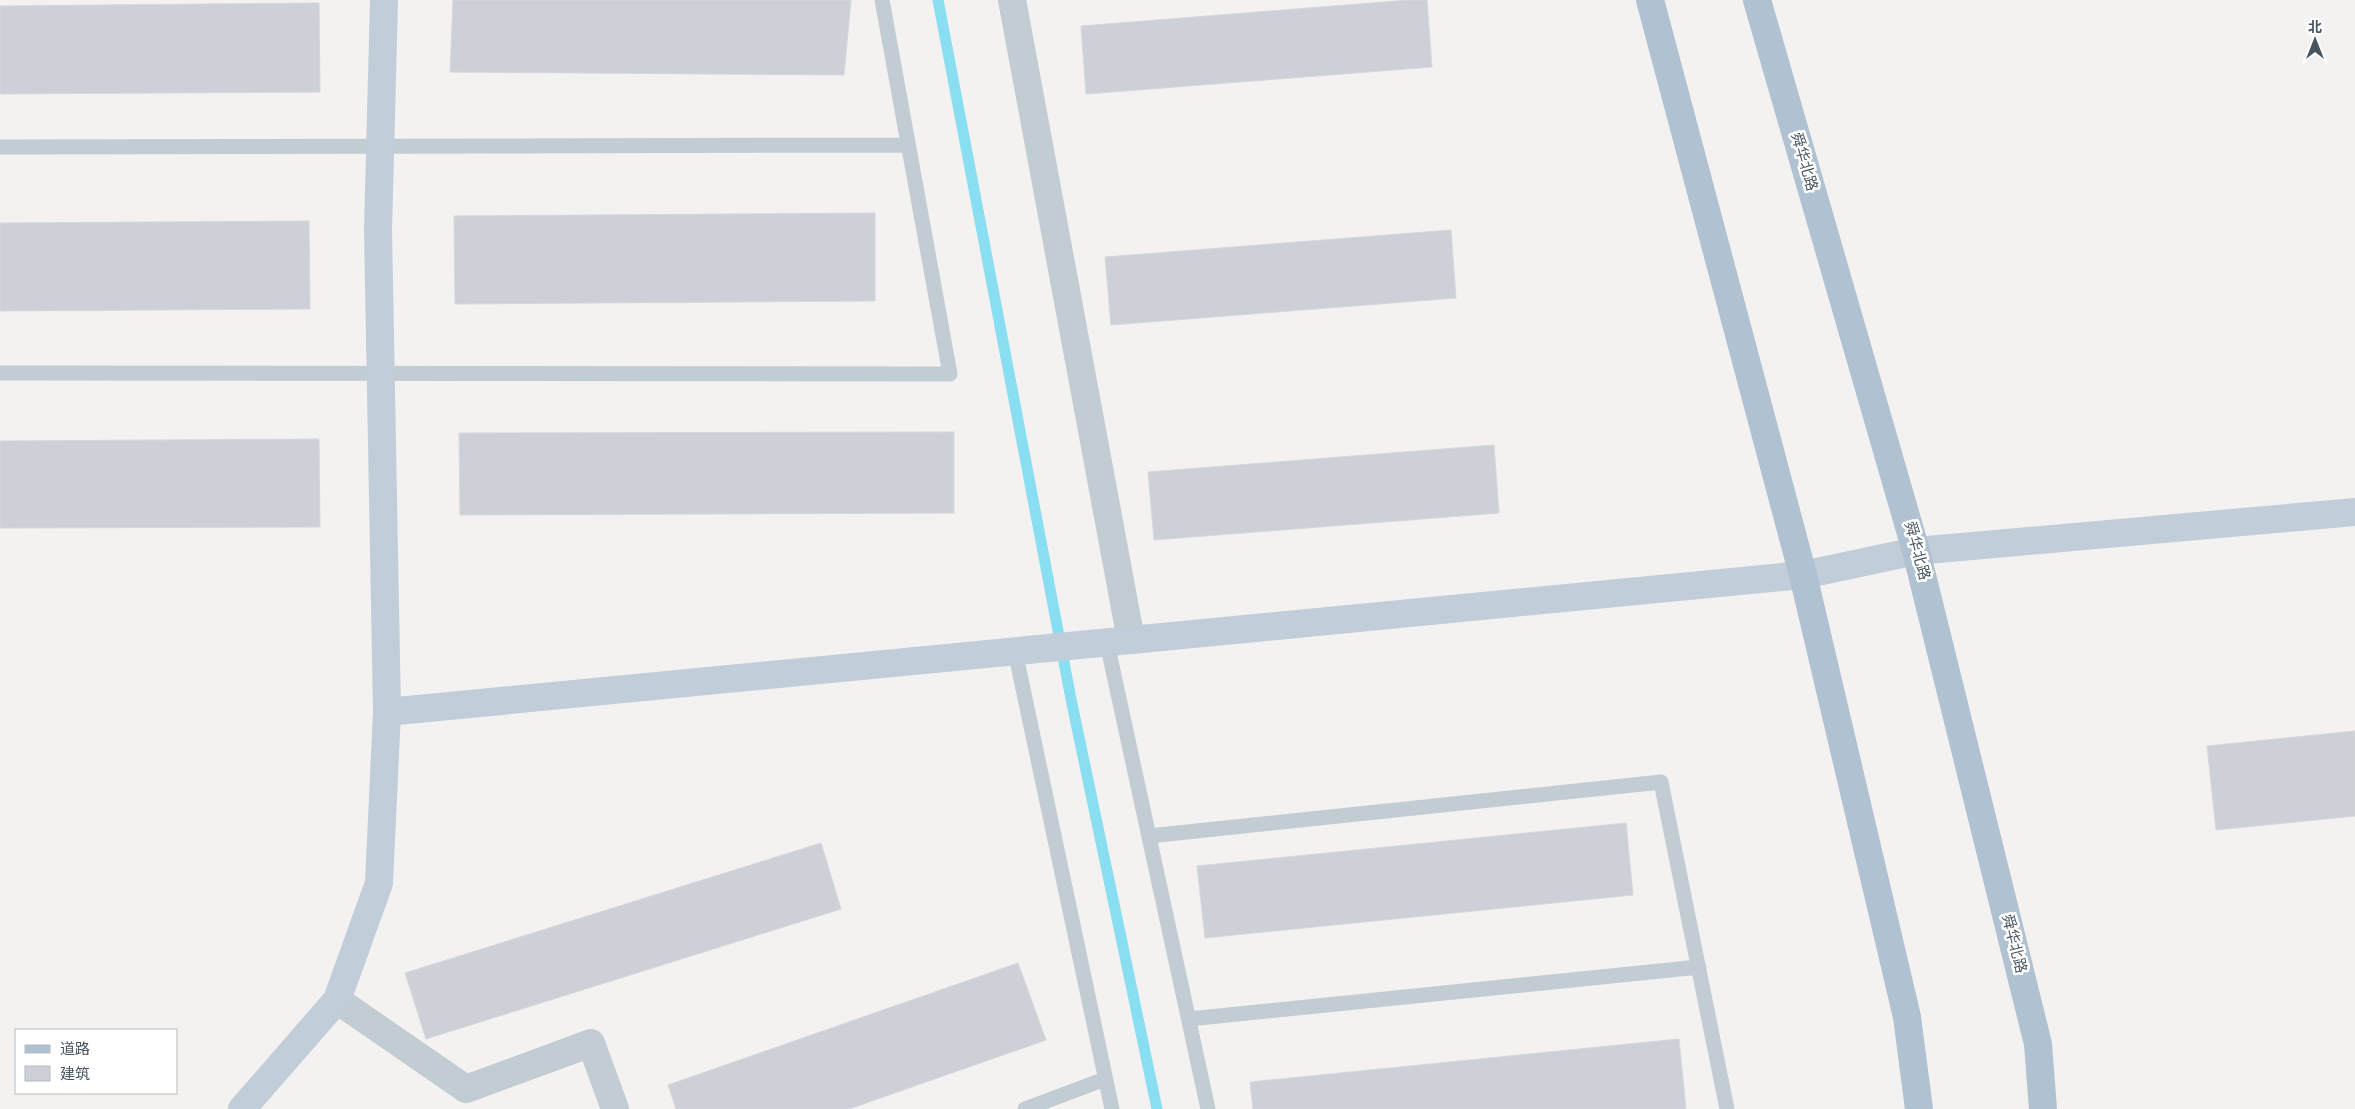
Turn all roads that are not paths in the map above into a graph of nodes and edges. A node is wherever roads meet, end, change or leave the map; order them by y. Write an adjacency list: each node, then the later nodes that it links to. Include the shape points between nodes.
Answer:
1 (384, 0): 7 (street)
2 (882, 0): 6 (lane)
3 (1012, 0): 14 (street)
4 (1650, 0): 13 (main road)
5 (1757, 0): 12 (main road, 舜华北路)
6 (908, 145): 7 (lane); 10 (lane, via 950,374)
7 (380, 146): 8 (lane); 10 (street)
8 (0, 147)
9 (0, 373): 10 (lane)
10 (381, 373): 16 (street)
11 (2355, 512): 12 (street)
12 (1916, 551): 13 (street); 29 (main road, 舜华北路, via 2038,1044)
13 (1803, 575): 14 (street); 28 (main road, via 1907,1017)
14 (1119, 641): 15 (street); 17 (lane)
15 (1015, 651): 16 (street); 21 (lane)
16 (387, 712): 19 (street, via 379,883)
17 (1149, 836): 18 (lane, via 1661,782); 20 (lane)
18 (1700, 967): 20 (lane); 27 (lane)
19 (337, 1000): 22 (street); 23 (street, via 466,1089 590,1043)
20 (1189, 1018): 26 (lane)
21 (1105, 1079): 24 (lane); 25 (lane)
22 (242, 1109)
23 (614, 1109)
24 (1025, 1109)
25 (1112, 1109)
26 (1208, 1109)
27 (1727, 1109)
28 (1918, 1109)
29 (2043, 1109)

